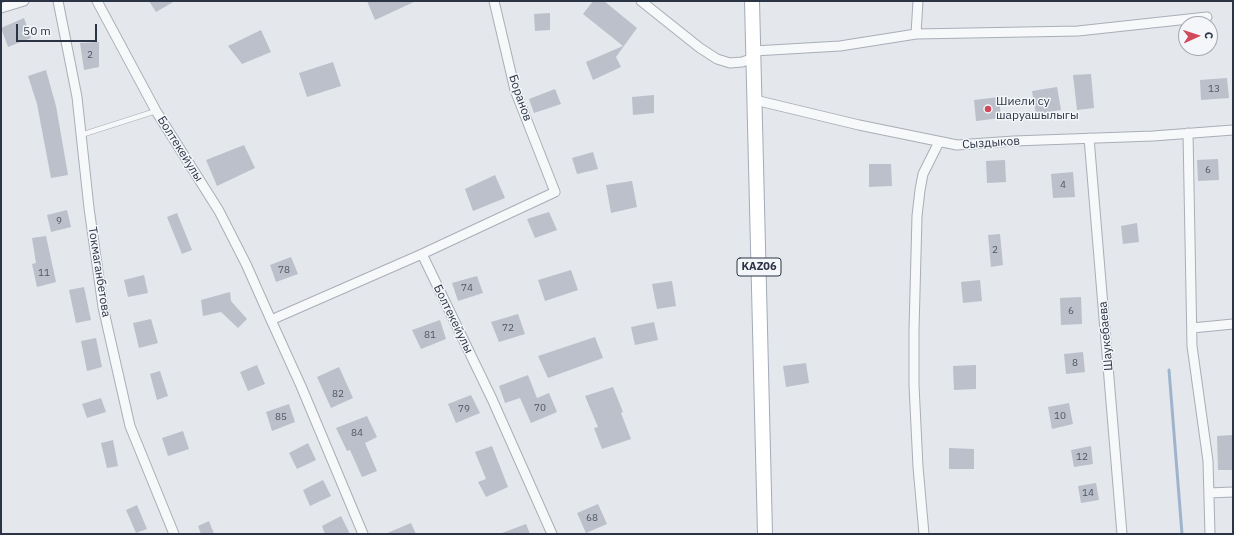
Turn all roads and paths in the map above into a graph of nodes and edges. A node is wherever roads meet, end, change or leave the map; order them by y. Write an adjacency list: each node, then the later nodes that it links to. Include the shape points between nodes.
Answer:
1 (24, 1): 8 (street)
2 (58, 1): 16 (street, Токмаганбетова, via 77,97)
3 (97, 1): 13 (street, Болтекейулы)
4 (494, 1): 19 (street, Боранов, via 515,90 555,192)
5 (641, 1): 11 (street, via 717,59 730,63 742,62)
6 (752, 1): 11 (main road, KАZ06)
7 (918, 1): 10 (street)
8 (1, 8)
9 (1178, 20): 10 (street, via 1078,31)
10 (916, 34): 11 (street, via 840,46)
11 (754, 55): 12 (main road, KАZ06)
12 (755, 100): 18 (street, Сыздыков); 28 (main road, KАZ06)
13 (156, 111): 16 (lane); 20 (street, Болтекейулы, via 219,211)
14 (1233, 130): 15 (street, Сыздыков)
15 (1188, 133): 17 (street, Сыздыков); 22 (street)
16 (81, 134): 25 (street, Токмаганбетова, via 103,307 130,426)
17 (1089, 138): 18 (street, Сыздыков, via 957,145); 30 (street, Шаукебаева)
18 (940, 142): 29 (street, via 924,174 917,216 914,385)
19 (422, 254): 20 (street); 27 (street, Болтекейулы, via 492,399)
20 (271, 320): 26 (street, Болтекейулы)
21 (1233, 324): 22 (street)
22 (1192, 328): 24 (street, via 1192,346 1208,461)
23 (1233, 492): 24 (street)
24 (1209, 494): 31 (street)
25 (174, 534)
26 (363, 534)
27 (552, 534)
28 (765, 534)
29 (924, 534)
30 (1122, 534)
31 (1210, 534)

